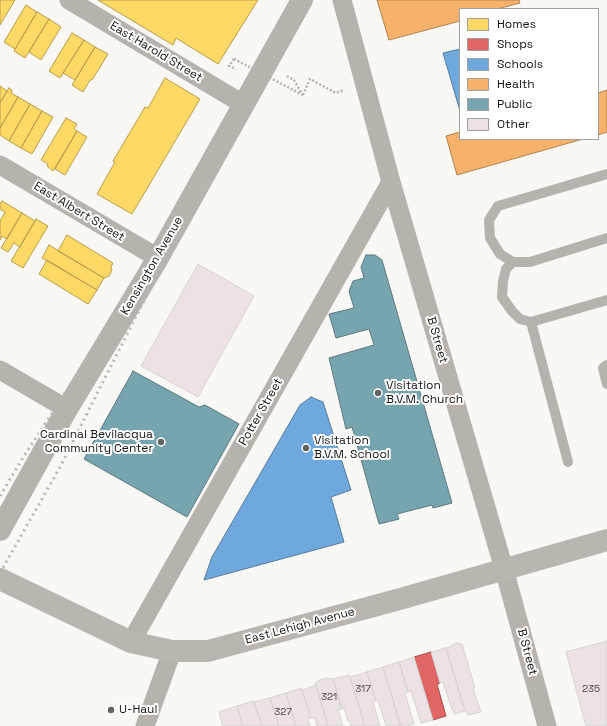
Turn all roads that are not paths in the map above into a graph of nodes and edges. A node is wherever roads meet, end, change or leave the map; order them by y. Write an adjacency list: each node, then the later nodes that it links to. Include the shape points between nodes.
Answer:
1 (69, 0): 4 (street, East Harold Street)
2 (302, 0): 4 (street, Kensington Avenue)
3 (342, 0): 7 (street, B Street)
4 (243, 104): 9 (street, Kensington Avenue)
5 (0, 165): 9 (street, East Albert Street)
6 (607, 174): 10 (lane, via 498,206 489,220 490,238 500,254)
7 (391, 182): 20 (street, B Street); 22 (street, Potter Street)
8 (607, 238): 10 (lane, via 530,262)
9 (158, 258): 16 (street, Kensington Avenue)
10 (513, 262): 12 (lane, via 506,269 502,297 520,319)
11 (607, 300): 12 (lane)
12 (531, 322): 17 (lane)
13 (607, 365): 15 (lane, via 603,368)
14 (0, 370): 16 (street)
15 (607, 384)
16 (67, 409): 18 (street, Kensington Avenue)
17 (568, 462)
18 (0, 530)
19 (607, 540): 20 (main road, East Lehigh Avenue)
20 (504, 569): 23 (main road, East Lehigh Avenue, via 208,651); 25 (street, B Street)
21 (0, 578): 22 (main road, East Lehigh Avenue)
22 (131, 642): 23 (main road, East Lehigh Avenue)
23 (172, 651): 24 (street)
24 (145, 726)
25 (547, 726)

